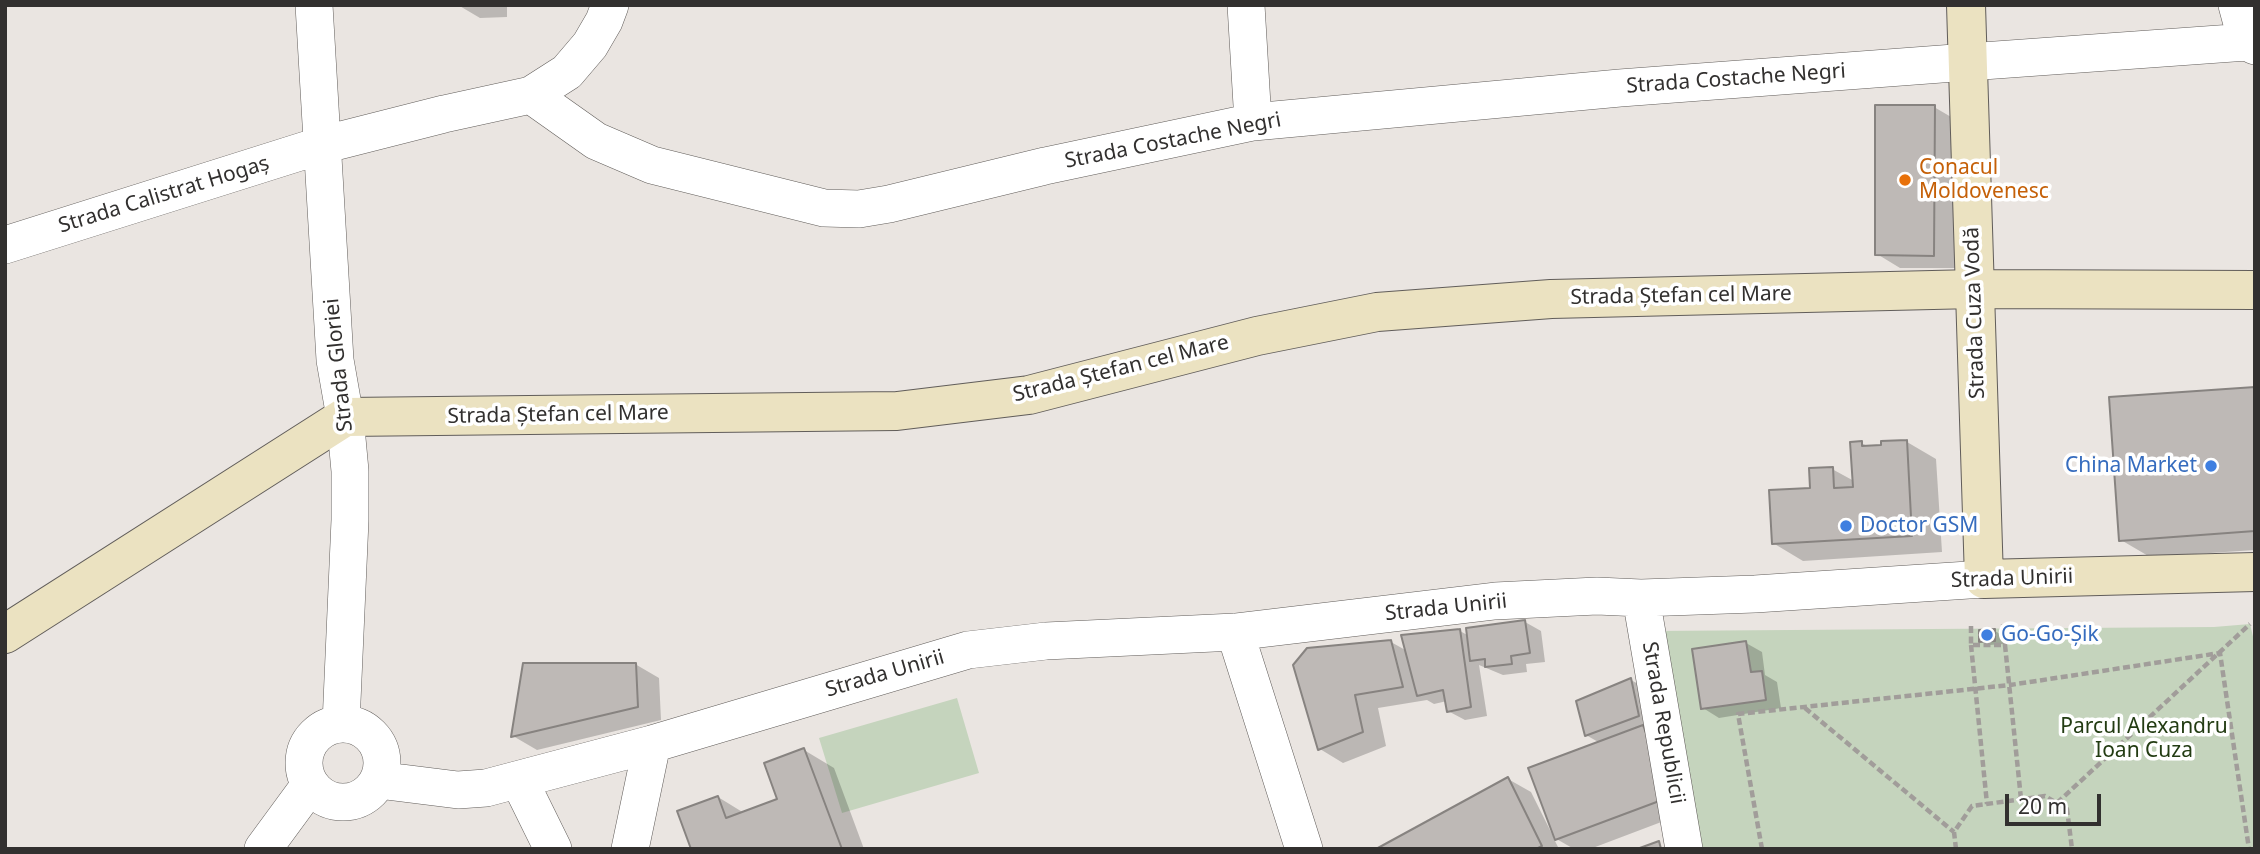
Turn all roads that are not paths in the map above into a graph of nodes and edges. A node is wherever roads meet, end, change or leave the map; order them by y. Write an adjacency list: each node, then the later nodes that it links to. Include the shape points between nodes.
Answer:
1 (314, 5): 10 (street, Strada Gloriei)
2 (610, 5): 8 (street, via 590,45 567,72)
3 (1246, 5): 9 (street)
4 (1966, 5): 7 (street, Strada Cuza Vodă)
5 (2237, 5): 6 (street)
6 (2251, 44): 7 (street, Strada Costache Negri)
7 (1968, 61): 9 (street, Strada Costache Negri); 12 (street, Strada Cuza Vodă)
8 (531, 95): 9 (street, Strada Costache Negri, via 596,141 652,165 824,208 889,204); 10 (street, Strada Calistrat Hogaș)
9 (1253, 122)
10 (322, 145): 11 (street, Strada Calistrat Hogaș); 14 (street, Strada Gloriei, via 335,360)
11 (5, 245)
12 (1975, 289): 13 (street, Strada Ștefan cel Mare); 14 (street, Strada Ștefan cel Mare, via 1551,299 1377,312 1257,336 1029,395 897,411); 16 (street, Strada Cuza Vodă)
13 (2255, 290)
14 (345, 417): 19 (street); 20 (street, Strada Gloriei, via 351,520)
15 (2255, 572): 16 (street, Strada Unirii)
16 (1984, 579): 17 (street, Strada Unirii)
17 (1641, 598): 18 (street, Strada Unirii, via 1495,601); 29 (street, Strada Republicii)
18 (1235, 632): 21 (street, Strada Unirii, via 1046,641 968,650); 28 (street)
19 (5, 634)
20 (341, 724): 22 (street, via 366,732 375,741 382,767); 24 (street, via 327,727 308,746 304,759)
21 (652, 744): 23 (street, Strada Unirii); 27 (street)
22 (378, 780): 23 (street, Strada Unirii, via 458,790); 24 (street, via 372,790 352,802 329,800)
23 (519, 780): 26 (street)
24 (310, 785): 25 (street)
25 (263, 849)
26 (553, 849)
27 (630, 849)
28 (1304, 849)
29 (1684, 849)

